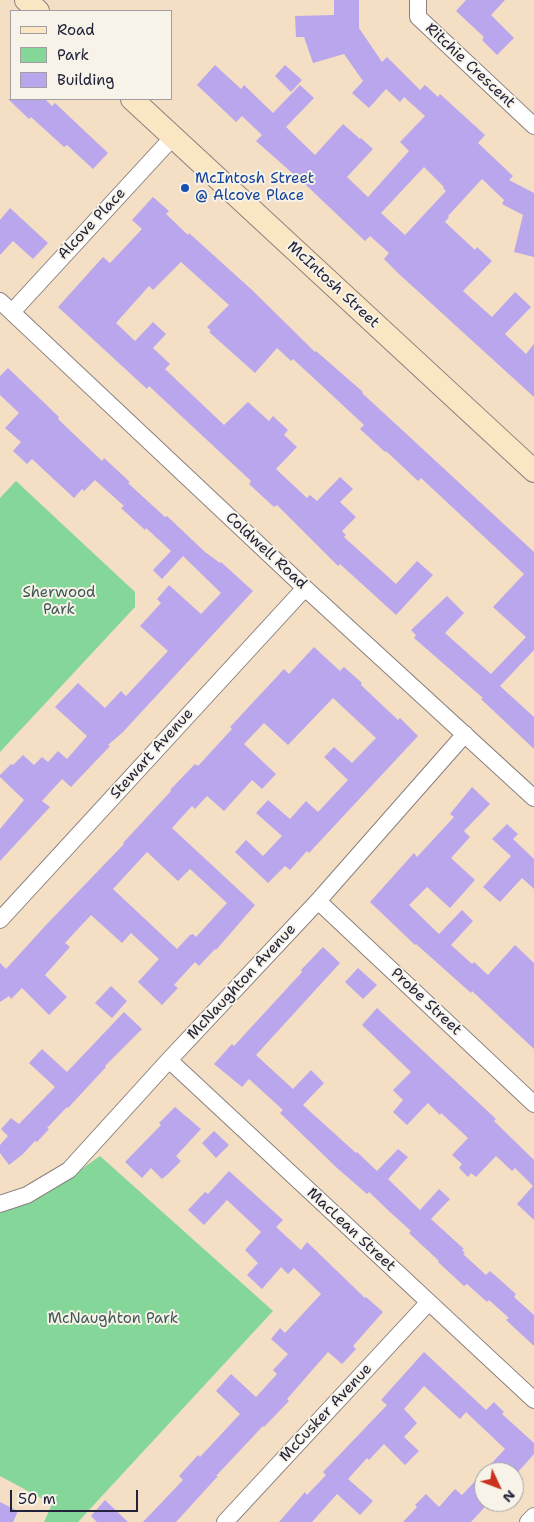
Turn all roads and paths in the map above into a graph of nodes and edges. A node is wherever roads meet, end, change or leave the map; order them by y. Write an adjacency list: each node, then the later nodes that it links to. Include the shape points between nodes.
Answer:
1 (26, 0): 3 (street)
2 (418, 0): 5 (street, Ritchie Crescent, via 418,17)
3 (37, 10)
4 (133, 100): 6 (street, McIntosh Street)
5 (534, 126)
6 (173, 137): 7 (street, Alcove Place); 8 (street, McIntosh Street)
7 (6, 307): 9 (street, Coldwell Road)
8 (534, 471)
9 (305, 588): 10 (street, Coldwell Road); 13 (street, Stewart Avenue)
10 (465, 734): 11 (street, Coldwell Road); 12 (street, McNaughton Avenue)
11 (534, 798)
12 (318, 901): 14 (street, McNaughton Avenue); 15 (street, Probe Street)
13 (0, 920)
14 (168, 1060): 16 (street, McNaughton Avenue, via 69,1170 27,1195); 17 (street, MacLean Street)
15 (534, 1104)
16 (0, 1204)
17 (428, 1303): 18 (street, MacLean Street); 20 (street, McCusker Avenue)
18 (534, 1400)
19 (534, 1516): 21 (street)
20 (224, 1522)
21 (528, 1522)

